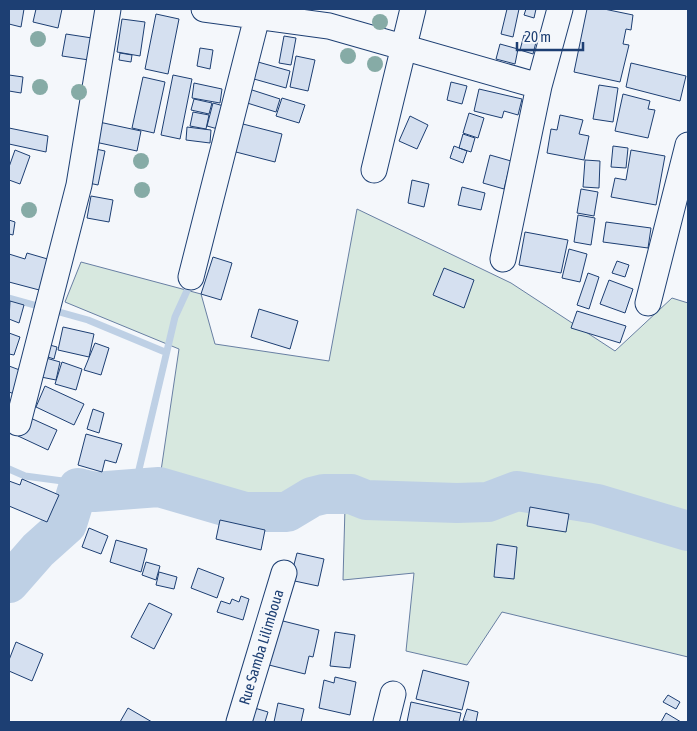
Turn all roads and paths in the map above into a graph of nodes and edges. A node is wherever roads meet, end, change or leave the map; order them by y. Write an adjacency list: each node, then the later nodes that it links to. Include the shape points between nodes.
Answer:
1 (108, 9): 13 (street, via 79,185)
2 (204, 9): 5 (street)
3 (413, 9): 6 (street)
4 (560, 9): 7 (street)
5 (258, 12): 6 (street, via 329,26); 11 (street)
6 (403, 47): 7 (street); 9 (street)
7 (540, 86): 10 (street)
8 (688, 146): 12 (street)
9 (374, 170)
10 (503, 259)
11 (191, 278)
12 (648, 303)
13 (18, 424)
14 (284, 572): 16 (street, Rue Samba Lilimboua)
15 (394, 694): 17 (street)
16 (239, 722)
17 (386, 722)

